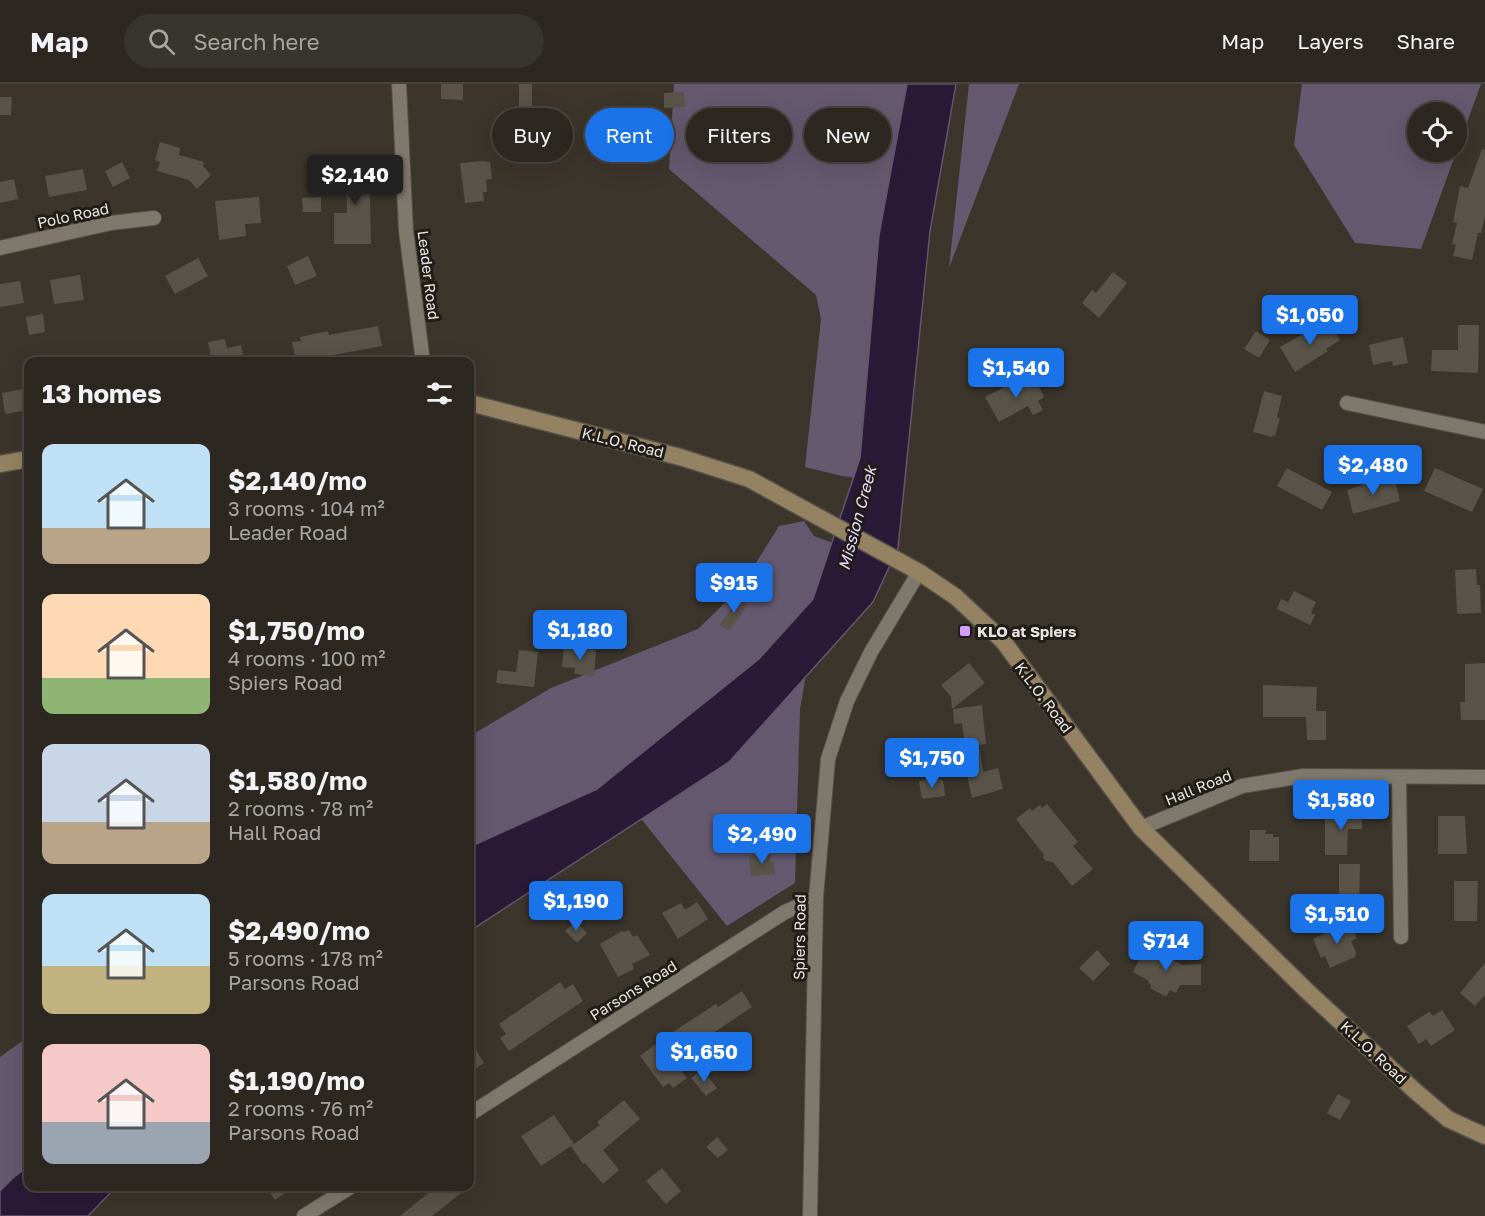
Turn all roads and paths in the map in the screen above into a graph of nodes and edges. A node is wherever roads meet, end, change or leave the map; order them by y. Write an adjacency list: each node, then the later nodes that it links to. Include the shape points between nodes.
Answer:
1 (399, 84): 4 (street, Leader Road, via 406,231)
2 (154, 218): 3 (street, Polo Road, via 111,223)
3 (0, 248)
4 (422, 357)
5 (1347, 403): 7 (street)
6 (474, 404): 10 (main road, K.L.O. Road, via 680,457 749,479)
7 (1485, 432)
8 (24, 460): 9 (main road)
9 (0, 464)
10 (919, 572): 13 (main road, K.L.O. Road, via 956,597 1003,641); 14 (street, Spiers Road, via 847,701 828,759)
11 (1399, 777): 12 (street, Hall Road); 13 (street, Hall Road, via 1303,776 1242,786); 15 (street)
12 (1485, 777)
13 (1142, 828): 17 (main road, K.L.O. Road, via 1414,1090 1449,1119)
14 (816, 898): 16 (street, Parsons Road, via 785,912); 20 (street, Spiers Road)
15 (1401, 937)
16 (474, 1111)
17 (1485, 1136)
18 (344, 1191): 19 (street)
19 (304, 1216)
20 (810, 1216)

